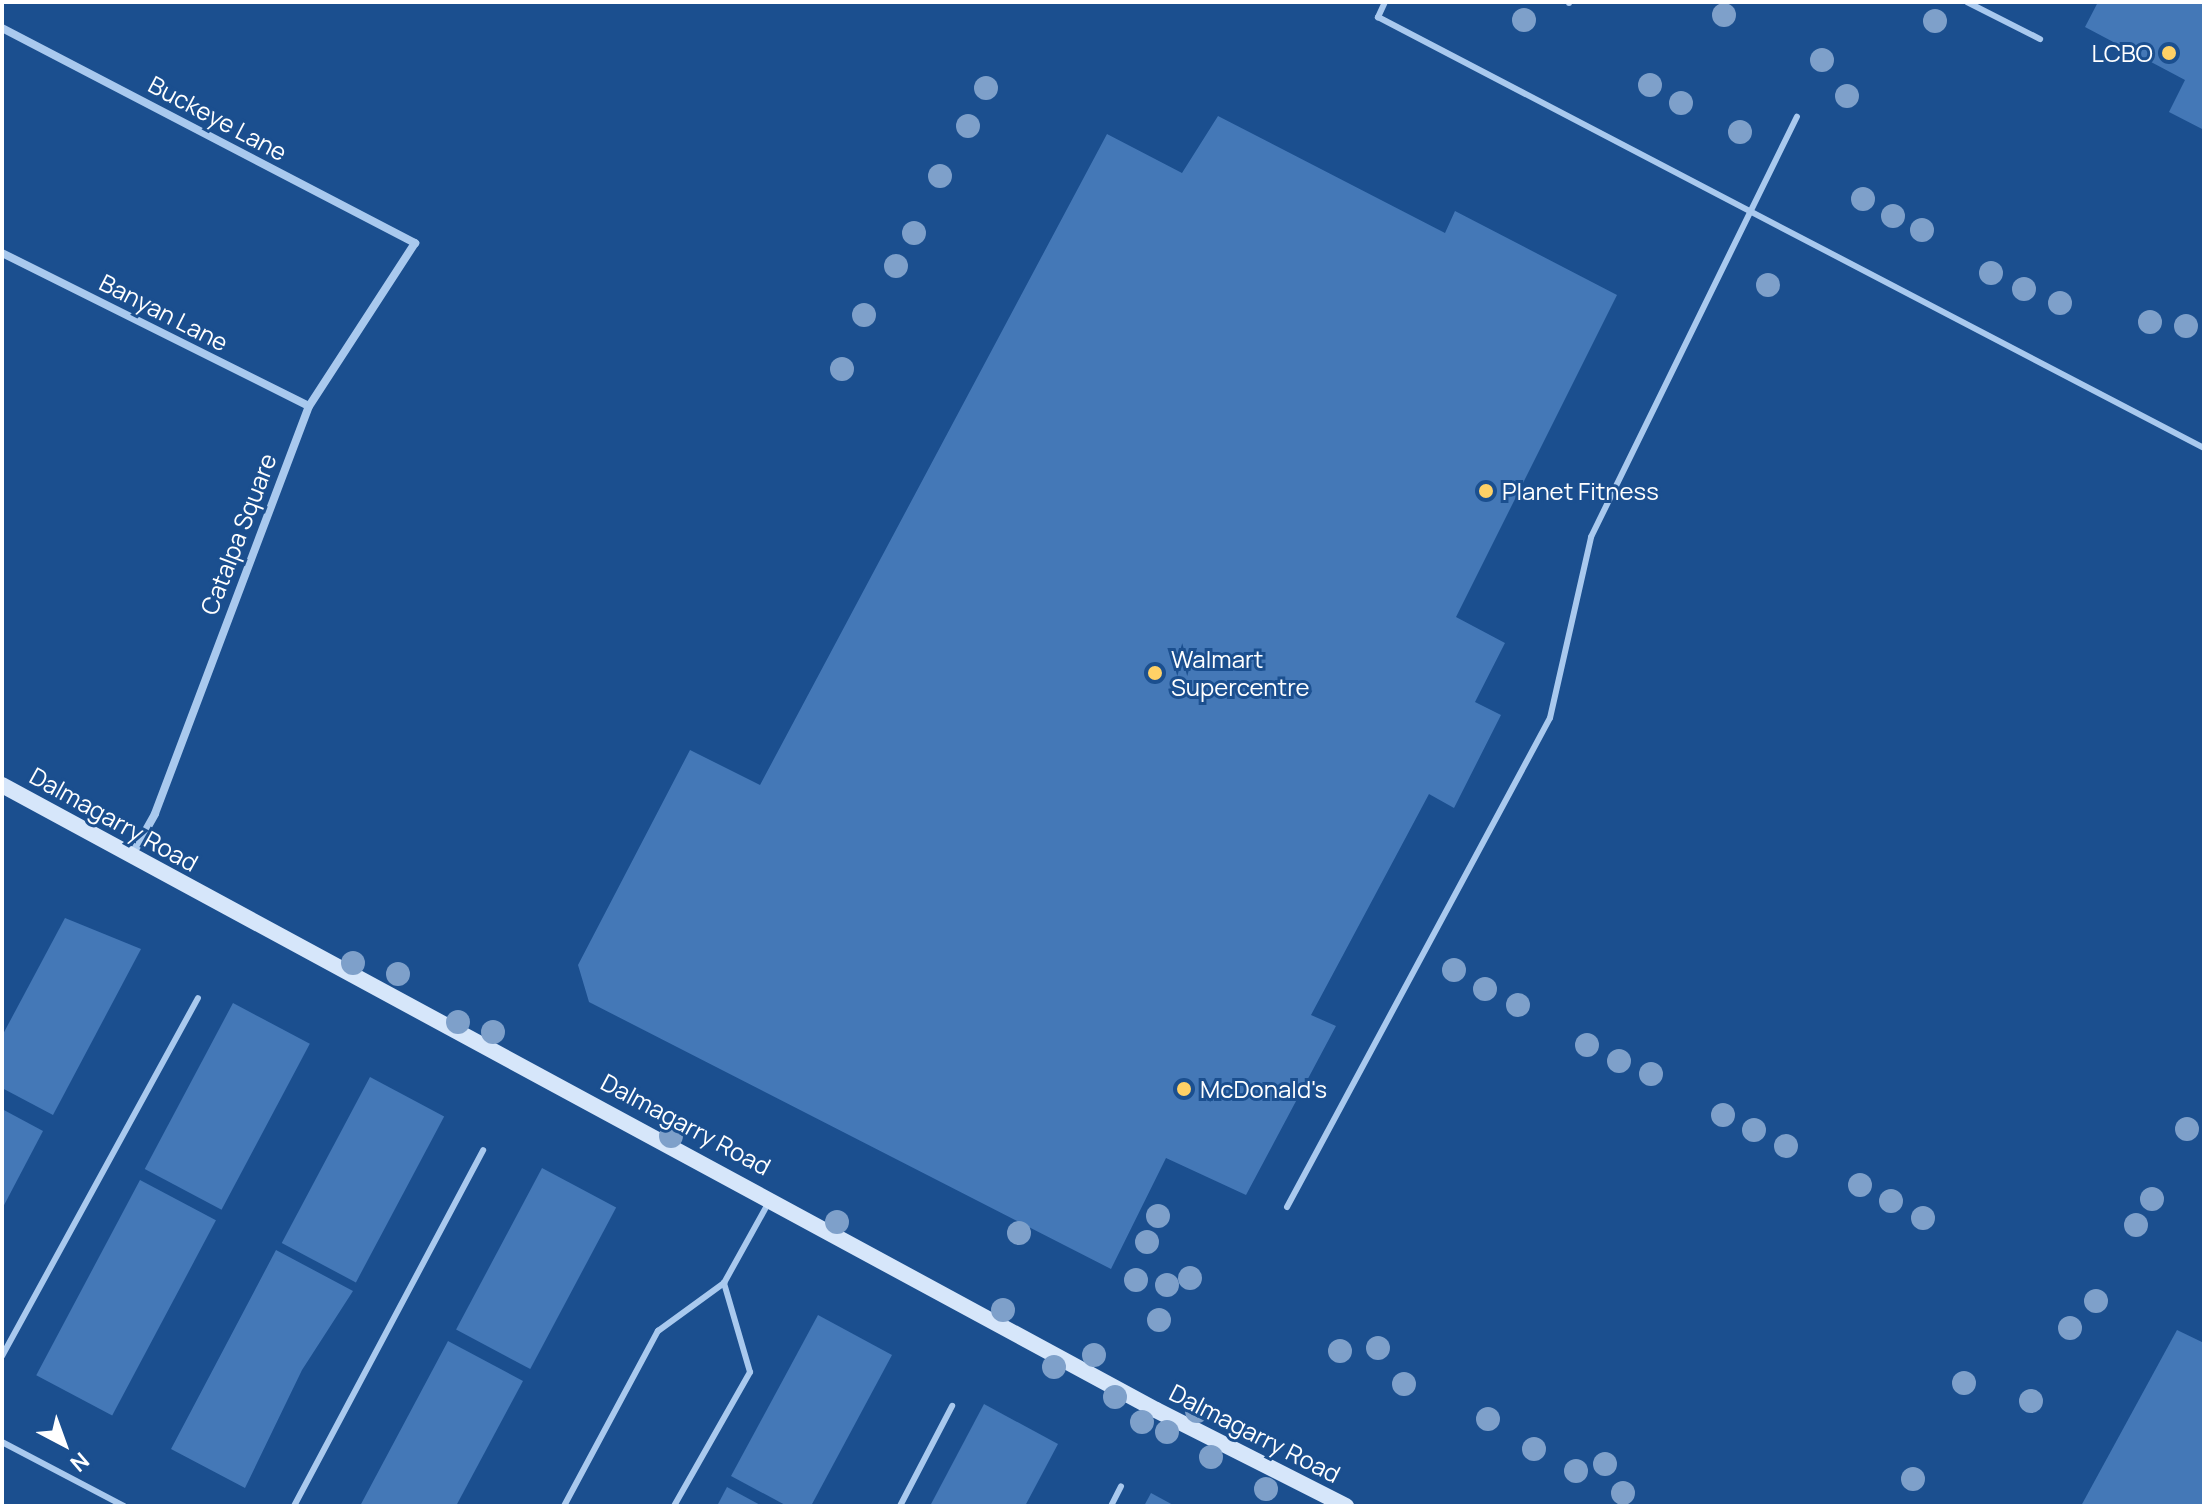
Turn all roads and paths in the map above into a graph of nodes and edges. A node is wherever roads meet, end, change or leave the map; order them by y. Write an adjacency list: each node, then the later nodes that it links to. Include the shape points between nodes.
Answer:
1 (1385, 2): 6 (lane, via 1378,17)
2 (1967, 2): 4 (lane)
3 (2, 28): 7 (street, Buckeye Lane)
4 (2040, 39)
5 (1797, 117): 6 (lane)
6 (1750, 212): 10 (lane); 16 (lane, via 1591,537 1550,718)
7 (415, 243): 9 (street, Catalpa Square)
8 (2, 253): 9 (street, Banyan Lane)
9 (309, 406): 12 (street, Catalpa Square, via 155,814)
10 (2204, 448)
11 (2, 785): 12 (street, Dalmagarry Road)
12 (131, 856): 15 (street, Dalmagarry Road)
13 (198, 998): 18 (lane)
14 (483, 1150): 23 (lane)
15 (771, 1197): 17 (lane); 28 (street, Dalmagarry Road, via 1156,1410)
16 (1287, 1207)
17 (724, 1283): 24 (lane, via 658,1331); 25 (lane, via 750,1372)
18 (2, 1356)
19 (952, 1406): 26 (lane)
20 (2, 1442): 22 (lane)
21 (1121, 1486): 27 (lane)
22 (124, 1506)
23 (294, 1506)
24 (564, 1506)
25 (674, 1506)
26 (900, 1506)
27 (1111, 1506)
28 (1346, 1506)

